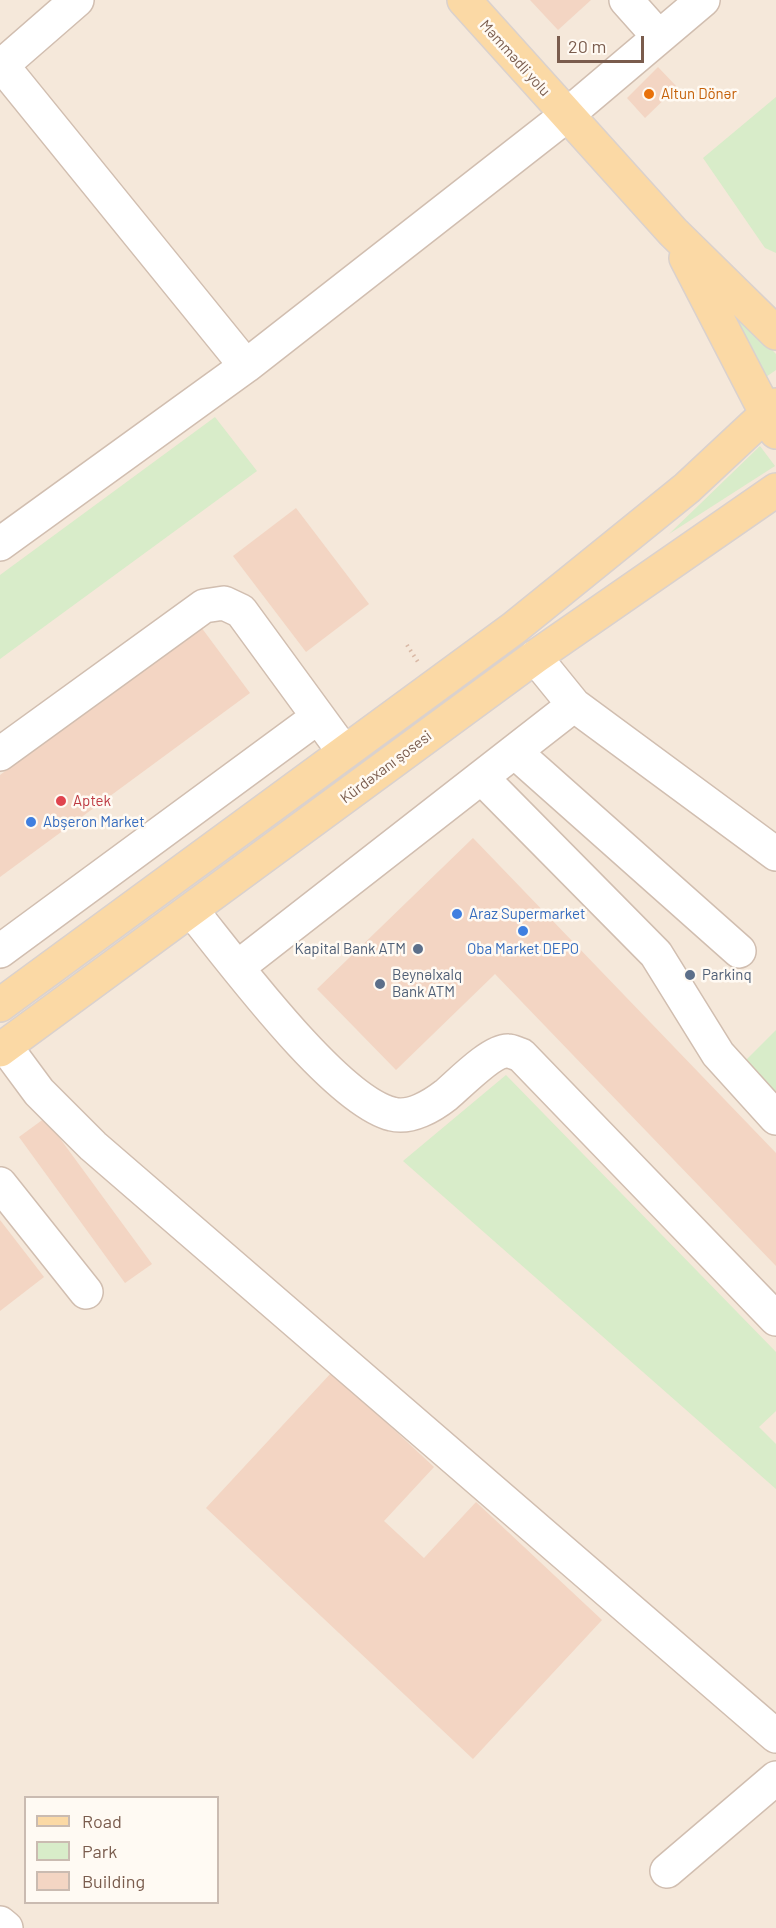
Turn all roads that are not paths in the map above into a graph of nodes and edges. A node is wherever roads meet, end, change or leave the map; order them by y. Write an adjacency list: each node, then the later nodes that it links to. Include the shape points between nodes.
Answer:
1 (77, 0): 6 (street)
2 (464, 0): 7 (main road, Məmmədli yolu)
3 (626, 0): 5 (street)
4 (704, 0): 5 (street)
5 (659, 38): 7 (street)
6 (1, 65): 12 (street)
7 (567, 115): 8 (main road, Məmmədli yolu); 12 (street)
8 (673, 232): 9 (main road); 13 (main road)
9 (696, 255): 10 (main road, via 748,290); 11 (main road)
10 (776, 303)
11 (776, 333)
12 (246, 366): 15 (street)
13 (774, 419): 16 (main road)
14 (776, 490): 17 (main road, Kürdəxanı şosesi)
15 (0, 544)
16 (514, 628): 17 (main road); 20 (main road)
17 (536, 657): 18 (street); 25 (main road, Kürdəxanı şosesi)
18 (574, 705): 21 (street); 24 (street)
19 (318, 717): 20 (street); 22 (street, via 241,611 224,603 204,606); 26 (street)
20 (344, 752): 29 (main road)
21 (515, 752): 23 (street); 27 (street)
22 (0, 754)
23 (482, 778): 28 (street); 31 (street, via 656,954 718,1054)
24 (776, 854)
25 (192, 911): 28 (street); 30 (main road, Kürdəxanı şosesi)
26 (0, 951)
27 (739, 951)
28 (238, 967): 34 (street, via 303,1045 365,1102 393,1115 416,1112 436,1103 495,1054 508,1050 521,1055)
29 (0, 1005)
30 (2, 1056): 35 (street, via 93,1146)
31 (776, 1118)
32 (0, 1184): 33 (street)
33 (86, 1292)
34 (776, 1319)
35 (776, 1736)
36 (776, 1778): 37 (street)
37 (667, 1871)
38 (0, 1923): 39 (street)
39 (6, 1928)

